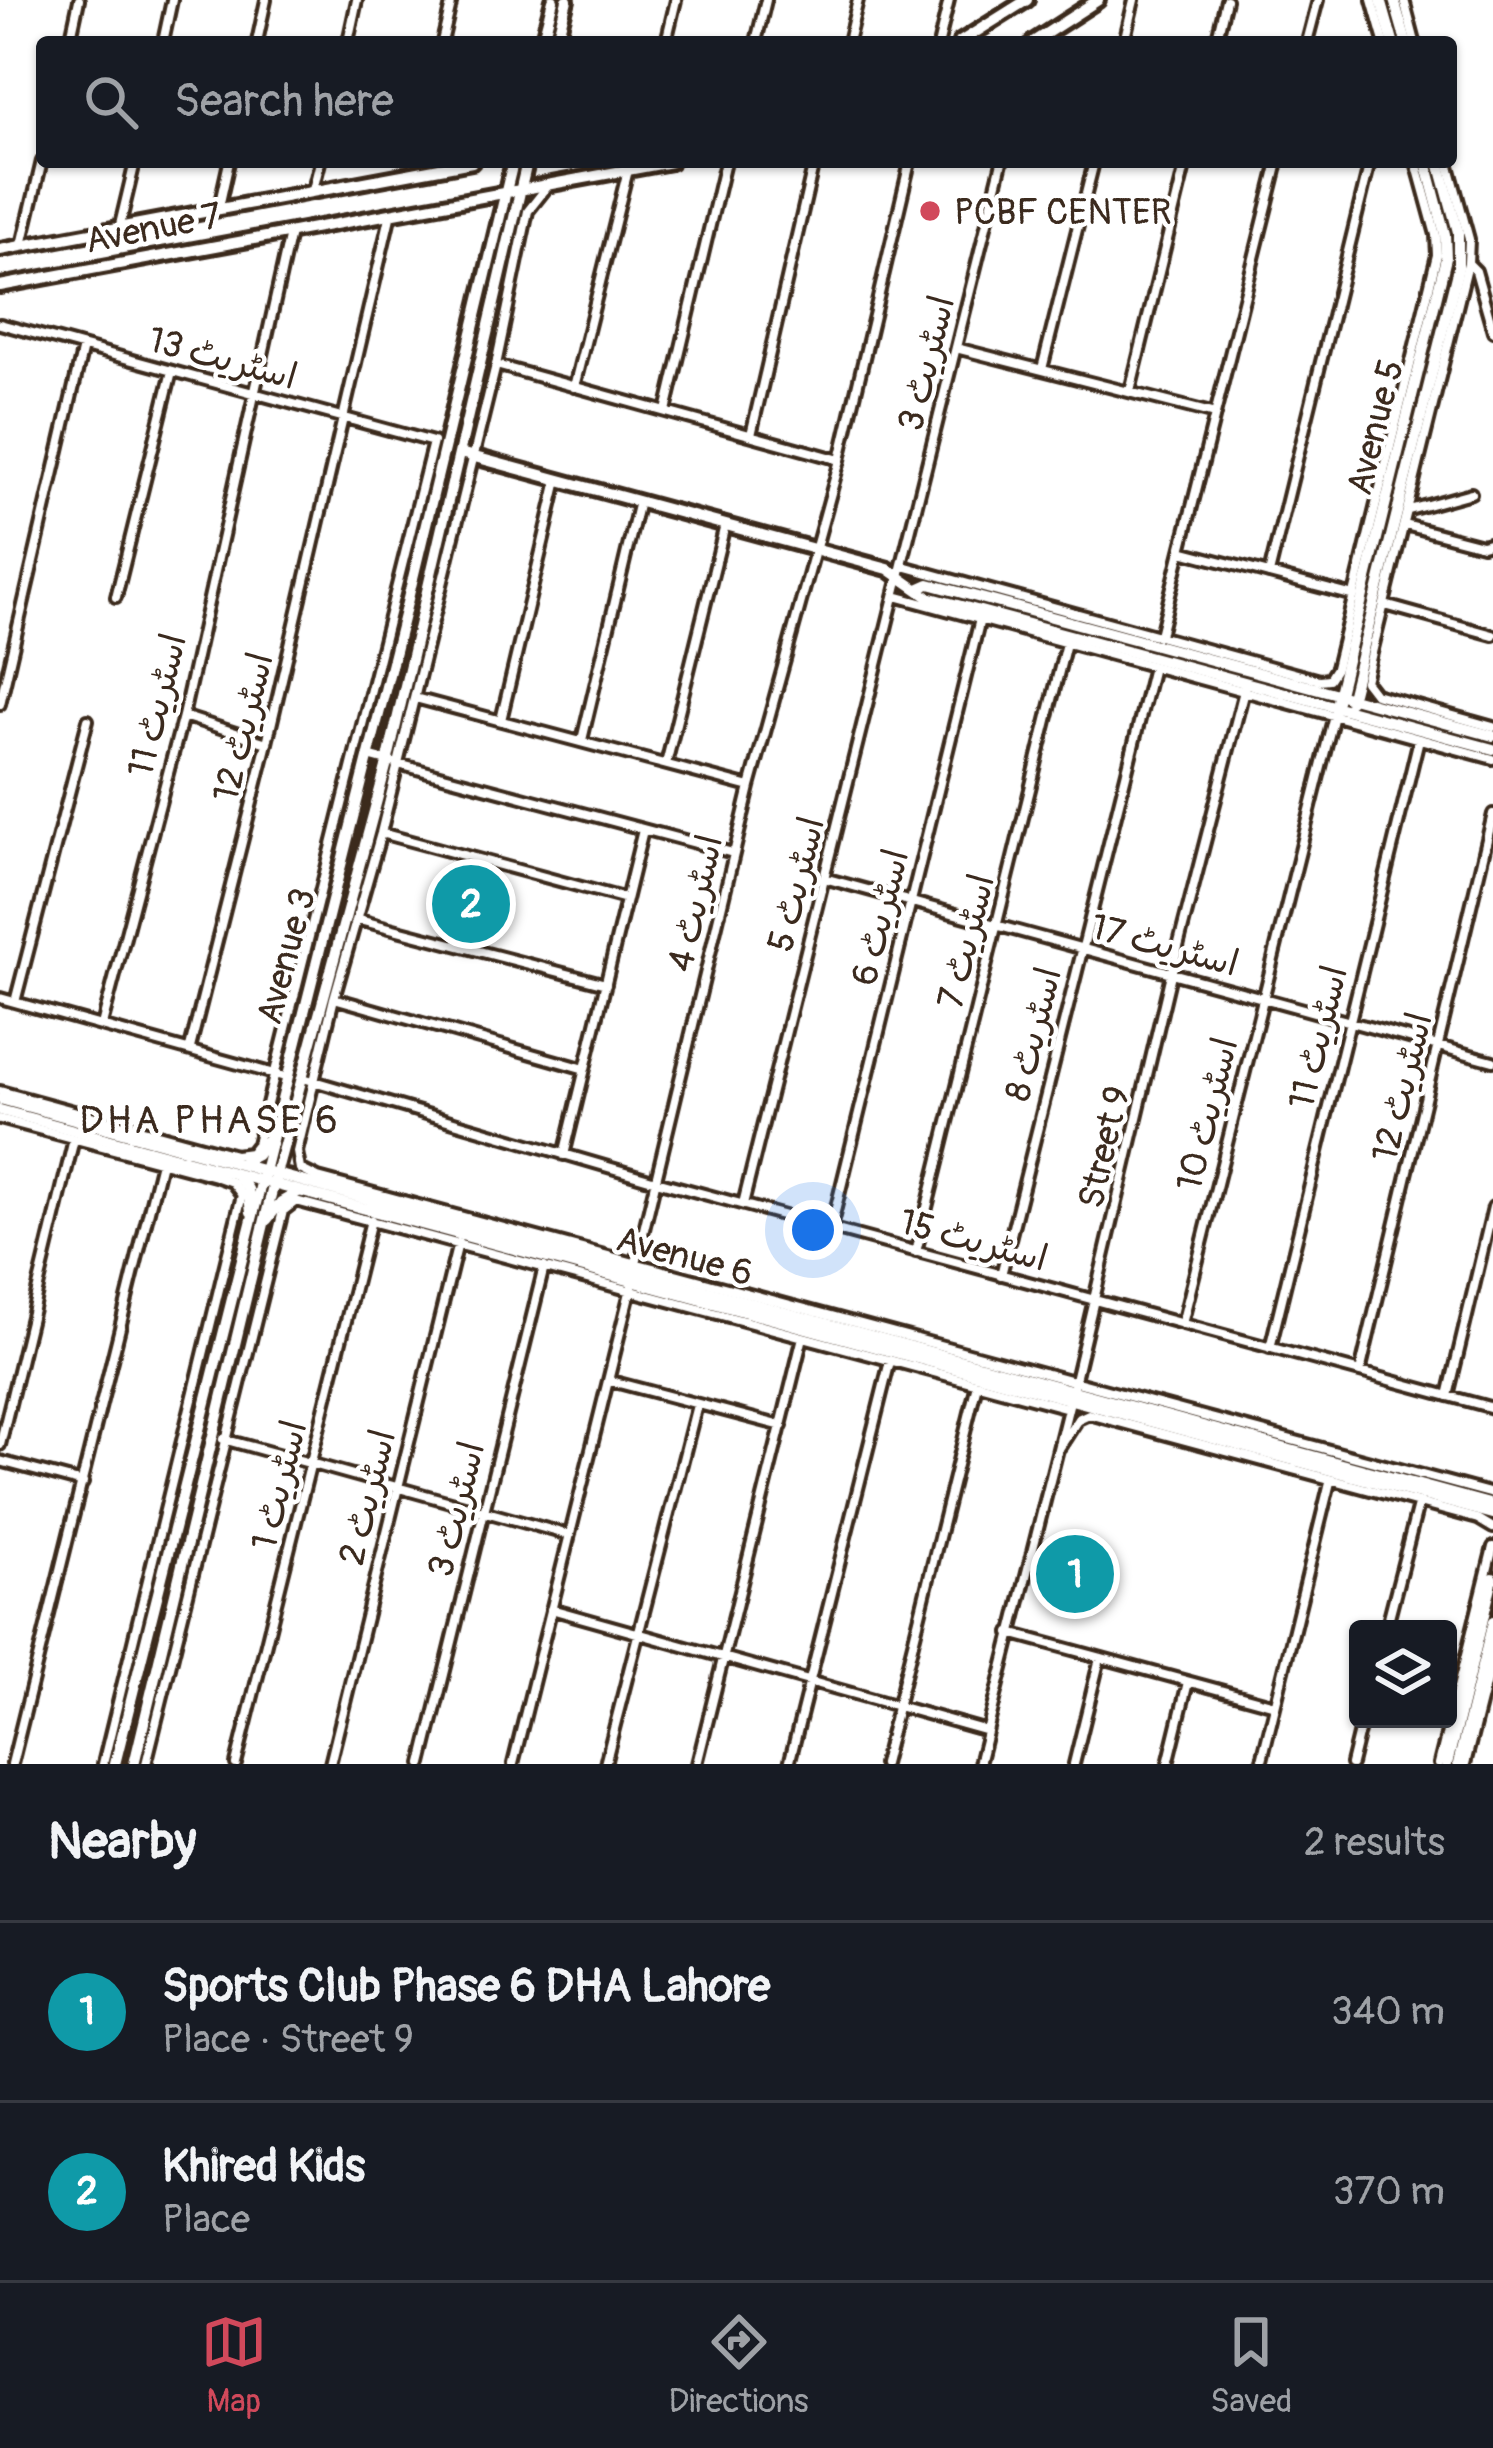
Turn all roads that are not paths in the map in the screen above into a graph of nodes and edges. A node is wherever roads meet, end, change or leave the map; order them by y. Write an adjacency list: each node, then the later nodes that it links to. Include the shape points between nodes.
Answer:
1 (80, 0): 21 (street)
2 (172, 0): 22 (street)
3 (266, 0): 23 (street)
4 (357, 0): 24 (street)
5 (452, 0): 25 (street)
6 (553, 0): 26 (main road)
7 (567, 0): 27 (main road)
8 (676, 0): 28 (street)
9 (766, 0): 29 (street)
10 (858, 0): 30 (street)
11 (949, 0): 31 (street)
12 (1027, 0): 32 (main road)
13 (1098, 0): 33 (main road)
14 (1134, 0): 34 (street)
15 (1226, 0): 35 (street)
16 (1318, 0): 36 (street)
17 (1372, 0): 37 (street)
18 (1381, 0): 38 (main road)
19 (1394, 0): 39 (main road)
20 (1404, 0): 40 (street)
21 (71, 36)
22 (164, 36)
23 (257, 36)
24 (349, 36)
25 (443, 36)
26 (544, 36)
27 (558, 36)
28 (667, 36)
29 (757, 36)
30 (849, 36)
31 (940, 36)
32 (970, 36)
33 (1042, 36)
34 (1125, 36)
35 (1217, 36)
36 (1309, 36)
37 (1382, 36)
38 (1391, 36)
39 (1404, 36)
40 (1413, 36)
41 (40, 168): 71 (street)
42 (134, 168): 68 (street)
43 (228, 168): 66 (street)
44 (319, 168): 64 (street)
45 (412, 168): 64 (main road, Avenue 7)
46 (511, 168): 65 (main road, Avenue 3)
47 (525, 168): 63 (main road, Avenue 3)
48 (639, 168): 61 (main road, Avenue 7)
49 (724, 168): 85 (street)
50 (813, 168): 88 (street)
51 (909, 168): 90 (street)
52 (1001, 168): 78 (street, اسٹریٹ 3)
53 (1092, 168): 80 (street)
54 (1185, 168): 83 (street)
55 (1276, 168): 86 (street)
56 (1369, 168): 101 (street)
57 (1418, 168): 104 (street, via 1437,254)
58 (1428, 168): 113 (main road, Avenue 5, via 1446,258)
59 (1441, 168): 119 (main road, Avenue 5, via 1459,259)
60 (1450, 168): 73 (street)
61 (628, 170): 62 (main road, Avenue 7); 82 (street)
62 (551, 183): 63 (main road, Avenue 7); 70 (street)
63 (520, 189): 65 (main road, Avenue 7); 70 (main road, Avenue 3)
64 (314, 190): 66 (main road, Avenue 7)
65 (504, 192): 67 (main road, Avenue 7); 128 (main road, Avenue 3)
66 (219, 207): 68 (main road, Avenue 7)
67 (392, 213): 69 (main road, Avenue 7); 87 (street, اسٹریٹ 12)
68 (120, 225): 71 (main road, Avenue 7)
69 (290, 232): 74 (main road, Avenue 7); 84 (street, اسٹریٹ 11)
70 (517, 232): 79 (street); 89 (main road, Avenue 3)
71 (22, 247): 72 (main road, Avenue 7)
72 (0, 250)
73 (1468, 262): 76 (street); 94 (street)
74 (0, 286)
75 (0, 324): 77 (street, اسٹریٹ 13)
76 (1493, 331)
77 (83, 347): 81 (street, اسٹریٹ 13); 114 (street)
78 (956, 348): 80 (street); 100 (street, اسٹریٹ 3)
79 (496, 365): 82 (street); 89 (street)
80 (1042, 369): 83 (street)
81 (172, 371): 84 (street, اسٹریٹ 13); 105 (street)
82 (574, 387): 85 (street)
83 (1130, 391): 86 (street)
84 (256, 395): 87 (street, اسٹریٹ 13); 120 (street, اسٹریٹ 11)
85 (666, 411): 88 (street)
86 (1215, 414): 99 (street)
87 (345, 418): 126 (street, اسٹریٹ 12); 155 (street, اسٹریٹ 13, via 433,442)
88 (752, 435): 90 (street)
89 (467, 454): 91 (main road); 117 (street); 130 (main road, Avenue 3)
90 (840, 460): 98 (street)
91 (558, 480): 93 (main road); 122 (street)
92 (1471, 493): 94 (street)
93 (639, 501): 95 (main road); 125 (street)
94 (1409, 510): 96 (street)
95 (725, 525): 98 (main road); 131 (street)
96 (1405, 525): 97 (street); 106 (street)
97 (1493, 542)
98 (814, 548): 100 (main road); 132 (street, اسٹریٹ 4)
99 (1181, 551): 101 (street); 110 (street)
100 (901, 571): 102 (main road); 103 (street, اسٹریٹ 5); 109 (street)
101 (1269, 574): 104 (street)
102 (920, 588): 109 (main road); 116 (main road)
103 (895, 596): 107 (street); 137 (street, اسٹریٹ 5)
104 (1354, 596): 113 (street)
105 (116, 597)
106 (1385, 605): 108 (street); 123 (street, via 1365,681 1370,691)
107 (980, 620): 111 (street); 139 (street, اسٹریٹ 6)
108 (1493, 634)
109 (1141, 635): 110 (street); 115 (main road)
110 (1160, 635): 115 (street)
111 (1066, 643): 112 (street); 141 (street, اسٹریٹ 7)
112 (1154, 667): 116 (street); 142 (street, اسٹریٹ 8)
113 (1340, 669): 115 (street); 119 (main road, Avenue 5)
114 (4, 672): 118 (street)
115 (1318, 684): 119 (main road)
116 (1245, 687): 119 (main road); 143 (street, Street 9)
117 (414, 698): 122 (street); 130 (street)
118 (0, 704)
119 (1341, 705): 123 (main road); 124 (street); 127 (main road); 147 (street, اسٹریٹ 10)
120 (183, 716): 126 (street); 150 (street, اسٹریٹ 11)
121 (88, 720): 148 (street)
122 (500, 720): 125 (street)
123 (1493, 732)
124 (1419, 739): 129 (street); 149 (street, اسٹریٹ 11)
125 (581, 740): 131 (street)
126 (267, 743): 151 (street, اسٹریٹ 12)
127 (1493, 749)
128 (368, 756): 130 (street); 155 (main road, Avenue 3)
129 (1493, 759)
130 (392, 764): 134 (street); 135 (street); 156 (main road, Avenue 3)
131 (666, 764): 132 (street)
132 (750, 787): 136 (street, اسٹریٹ 4)
133 (1493, 814): 152 (street, اسٹریٹ 12)
134 (643, 830): 136 (street); 138 (street)
135 (381, 833): 138 (street); 140 (street)
136 (733, 853): 168 (street, اسٹریٹ 4)
137 (824, 878): 139 (street, اسٹریٹ 17); 171 (street, اسٹریٹ 5)
138 (626, 898): 144 (street)
139 (910, 902): 141 (street, اسٹریٹ 17); 175 (street, اسٹریٹ 6)
140 (359, 920): 144 (street); 146 (street)
141 (996, 926): 142 (street, اسٹریٹ 17); 177 (street, اسٹریٹ 7)
142 (1081, 949): 143 (street, اسٹریٹ 17); 179 (street, اسٹریٹ 8)
143 (1172, 974): 147 (street, اسٹریٹ 17); 181 (street, Street 9)
144 (605, 984): 154 (street)
145 (0, 998): 148 (street)
146 (334, 998): 154 (street); 156 (street)
147 (1262, 999): 149 (street, اسٹریٹ 17); 182 (street, اسٹریٹ 10)
148 (15, 1002): 150 (street)
149 (1348, 1023): 152 (street, اسٹریٹ 17); 184 (street, اسٹریٹ 11)
150 (102, 1025): 151 (street)
151 (190, 1048): 155 (street)
152 (1439, 1048): 153 (street, اسٹریٹ 17); 186 (street, اسٹریٹ 12)
153 (1493, 1061)
154 (585, 1069): 163 (street)
155 (279, 1075): 160 (main road, Avenue 3); 165 (street, via 254,1149)
156 (309, 1080): 161 (main road, Avenue 3); 163 (street, اسٹریٹ 15); 170 (street, via 296,1158)
157 (0, 1095): 165 (main road, Avenue 6)
158 (0, 1110): 165 (main road, Avenue 6)
159 (0, 1119): 162 (street)
160 (272, 1132): 166 (main road); 167 (main road, Avenue 3)
161 (288, 1137): 167 (main road, Avenue 3); 169 (main road)
162 (74, 1139): 164 (street); 195 (street)
163 (564, 1156): 168 (street, اسٹریٹ 15)
164 (161, 1162): 165 (street); 200 (street)
165 (218, 1164): 166 (main road, Avenue 6); 174 (street, via 242,1195)
166 (237, 1169): 167 (main road, Avenue 6); 174 (main road, via 248,1189)
167 (269, 1178): 169 (main road, Avenue 6); 174 (main road, Avenue 3)
168 (656, 1181): 171 (street, اسٹریٹ 15); 180 (street, اسٹریٹ 4)
169 (301, 1186): 170 (main road, Avenue 6); 174 (main road)
170 (316, 1190): 173 (street); 180 (main road, Avenue 6); 194 (street, via 283,1211)
171 (743, 1204): 175 (street, اسٹریٹ 15)
172 (1493, 1207): 190 (street)
173 (371, 1220): 176 (street); 198 (street, اسٹریٹ 1)
174 (250, 1227): 194 (main road, Avenue 3); 225 (street); 226 (main road, Avenue 3)
175 (831, 1228): 177 (street, اسٹریٹ 15)
176 (458, 1243): 178 (street); 201 (street, اسٹریٹ 2)
177 (916, 1252): 179 (street, اسٹریٹ 15)
178 (544, 1267): 180 (street); 205 (street, اسٹریٹ 3)
179 (1000, 1275): 181 (street, اسٹریٹ 15)
180 (633, 1277): 183 (street); 187 (street, اسٹریٹ 4); 189 (main road, Avenue 6)
181 (1094, 1298): 182 (street, اسٹریٹ 15); 189 (street, Street 9)
182 (1182, 1324): 184 (street, اسٹریٹ 15)
183 (803, 1336): 185 (street); 193 (street)
184 (1270, 1348): 186 (street, اسٹریٹ 15)
185 (890, 1361): 188 (street); 219 (street)
186 (1360, 1372): 190 (street, اسٹریٹ 15)
187 (611, 1381): 191 (street); 207 (street, اسٹریٹ 4)
188 (976, 1384): 189 (street); 221 (street)
189 (1071, 1395): 196 (street, Street 9); 204 (main road, Avenue 6)
190 (1448, 1396): 192 (street, اسٹریٹ 15)
191 (697, 1405): 193 (street); 213 (street)
192 (1493, 1408)
193 (782, 1426): 216 (street)
194 (219, 1438): 198 (street); 227 (main road, Avenue 3); 228 (street)
195 (0, 1445)
196 (1057, 1453): 199 (street, via 1089,1414); 214 (street, Street 9)
197 (0, 1461): 200 (street)
198 (311, 1464): 201 (street); 229 (street, اسٹریٹ 1)
199 (1330, 1482): 203 (street); 220 (street)
200 (83, 1483): 224 (street)
201 (396, 1488): 205 (street); 230 (street, اسٹریٹ 2)
202 (1493, 1494): 204 (street)
203 (1418, 1505): 204 (street); 211 (street)
204 (1487, 1508): 206 (street)
205 (482, 1511): 207 (street); 231 (street, اسٹریٹ 3)
206 (1493, 1528)
207 (569, 1535): 210 (street, اسٹریٹ 4)
208 (1493, 1547): 242 (street)
209 (1493, 1578): 242 (main road)
210 (551, 1609): 213 (street); 232 (street, اسٹریٹ 4)
211 (1388, 1620)
212 (1493, 1622): 243 (main road)
213 (638, 1633): 216 (street); 233 (street)
214 (1010, 1633): 217 (street); 223 (street, Street 9)
215 (1493, 1653): 243 (street)
216 (724, 1658): 219 (street); 234 (street)
217 (1100, 1658): 218 (street); 238 (street)
218 (1189, 1682): 220 (street); 239 (street)
219 (809, 1684): 221 (street); 235 (street)
220 (1275, 1705): 240 (street)
221 (896, 1706): 223 (street); 236 (street)
222 (1360, 1728): 241 (street)
223 (987, 1731): 237 (street, Street 9)
224 (12, 1764)
225 (103, 1764)
226 (116, 1764)
227 (134, 1764)
228 (146, 1764)
229 (236, 1764)
230 (330, 1764)
231 (422, 1764)
232 (513, 1764)
233 (605, 1764)
234 (698, 1764)
235 (789, 1764)
236 (883, 1764)
237 (979, 1764)
238 (1074, 1764)
239 (1168, 1764)
240 (1261, 1764)
241 (1351, 1764)
242 (1443, 1764)
243 (1461, 1764)

